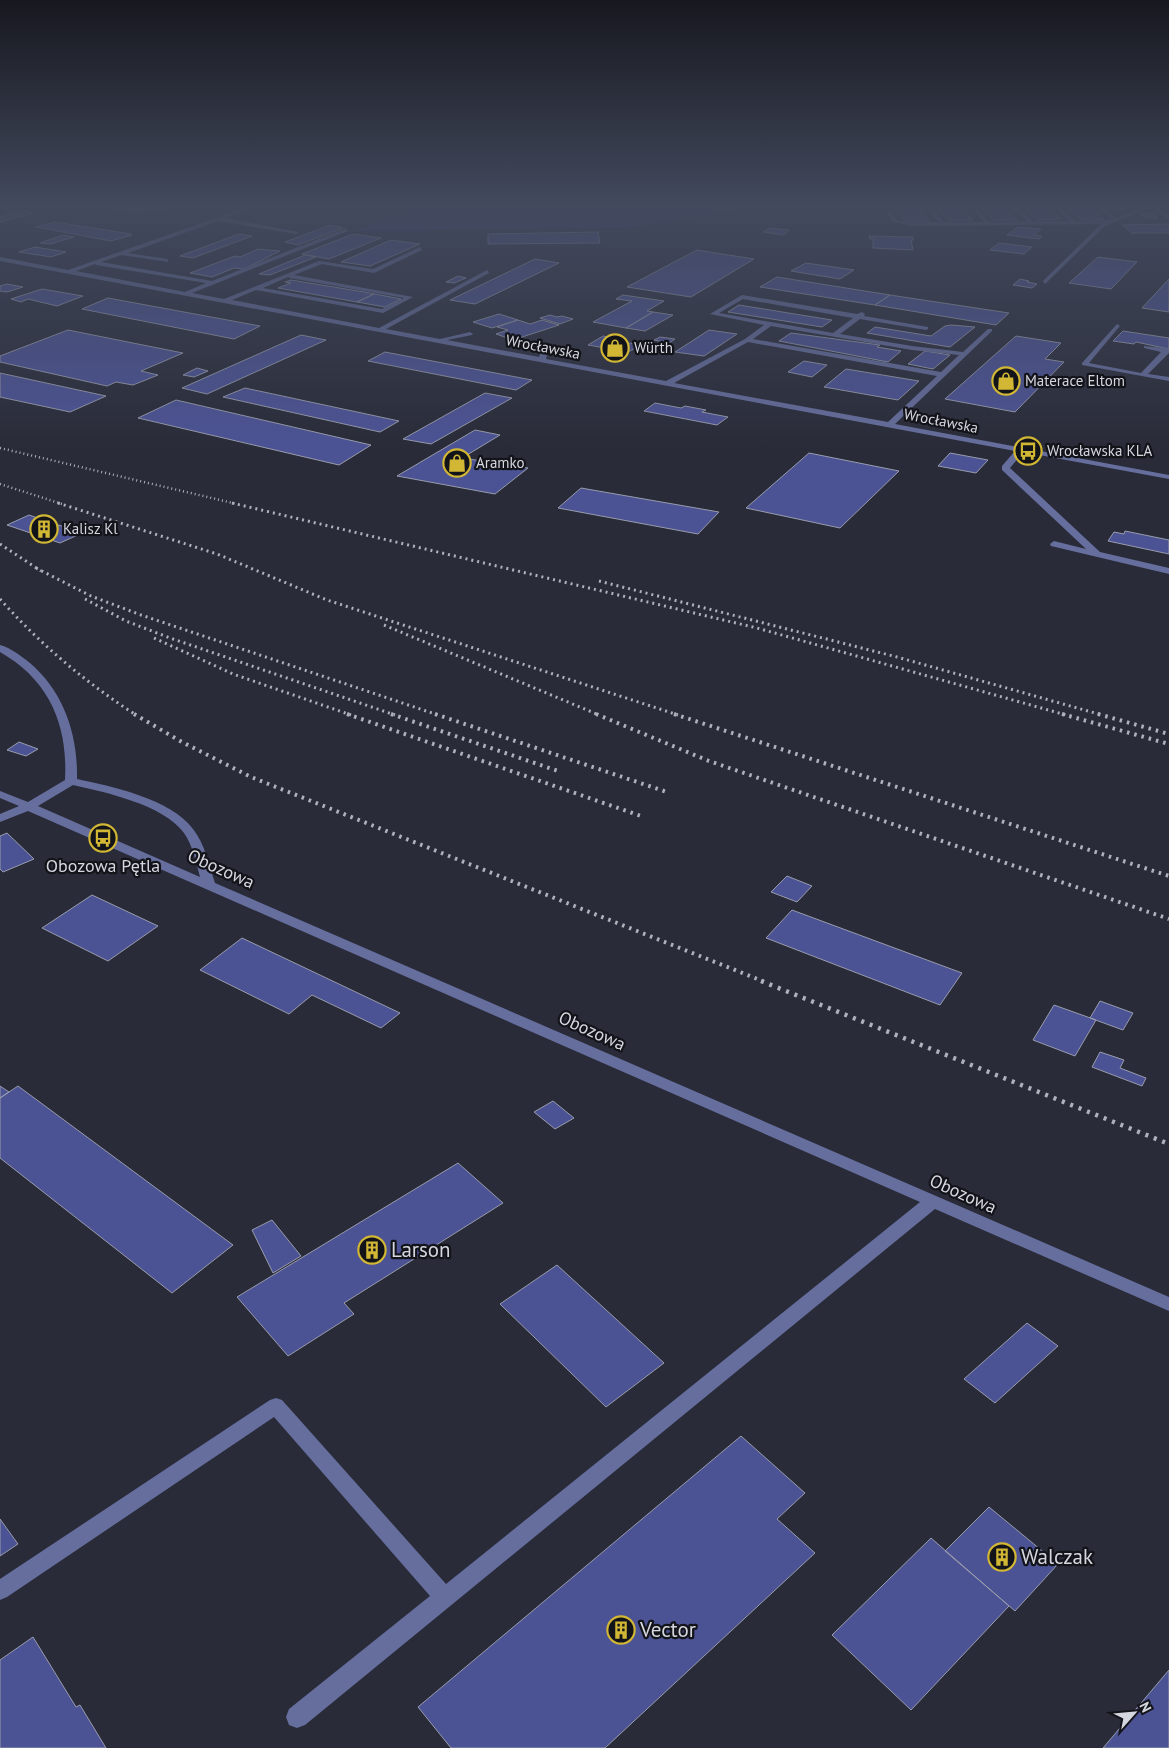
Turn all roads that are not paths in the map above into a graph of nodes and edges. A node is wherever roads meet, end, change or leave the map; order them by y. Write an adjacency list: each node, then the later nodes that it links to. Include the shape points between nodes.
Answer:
1 (145, 287): 7 (street, Wrocławska)
2 (202, 287): 7 (street)
3 (261, 287): 6 (street)
4 (350, 287): 6 (street, via 410,297 383,311)
5 (460, 287): 14 (street)
6 (257, 288): 8 (street)
7 (184, 294): 8 (street, Wrocławska)
8 (224, 301): 14 (street, Wrocławska)
9 (866, 310): 10 (street)
10 (858, 316): 11 (street, via 742,297 713,314); 13 (street); 17 (street)
11 (770, 324): 17 (street); 18 (street)
12 (1117, 326): 30 (street, via 1084,364)
13 (926, 328)
14 (379, 330): 19 (street, Wrocławska)
15 (990, 330): 25 (street)
16 (470, 334): 19 (street)
17 (834, 335): 22 (street)
18 (747, 340): 28 (street); 32 (street)
19 (437, 341): 26 (street, Wrocławska)
20 (548, 345): 26 (street)
21 (1146, 347): 23 (street)
22 (915, 348): 24 (street); 25 (street)
23 (1168, 351): 30 (street)
24 (908, 354)
25 (965, 354): 29 (street)
26 (542, 360): 32 (street, Wrocławska)
27 (901, 360): 28 (street)
28 (894, 366): 29 (street)
29 (943, 375): 33 (street)
30 (1143, 375): 31 (street)
31 (1169, 380)
32 (666, 384): 33 (street, Wrocławska)
33 (889, 425): 34 (street, Wrocławska)
34 (1021, 450): 35 (street, Wrocławska); 37 (street, via 1005,468)
35 (1169, 477)
36 (1054, 544): 37 (street)
37 (1098, 554): 38 (street)
38 (1169, 570)
39 (0, 648): 40 (street, via 29,667 57,705 71,748)
40 (71, 781): 42 (street); 44 (street, via 117,792 179,820 194,839)
41 (0, 794): 42 (street, Obozowa)
42 (30, 806): 43 (street); 44 (street, Obozowa)
43 (0, 818)
44 (209, 884): 45 (street, Obozowa)
45 (933, 1201): 46 (street, Obozowa); 48 (street)
46 (1169, 1304)
47 (0, 1590): 48 (street, via 276,1406)
48 (444, 1597): 49 (street)
49 (297, 1717)

